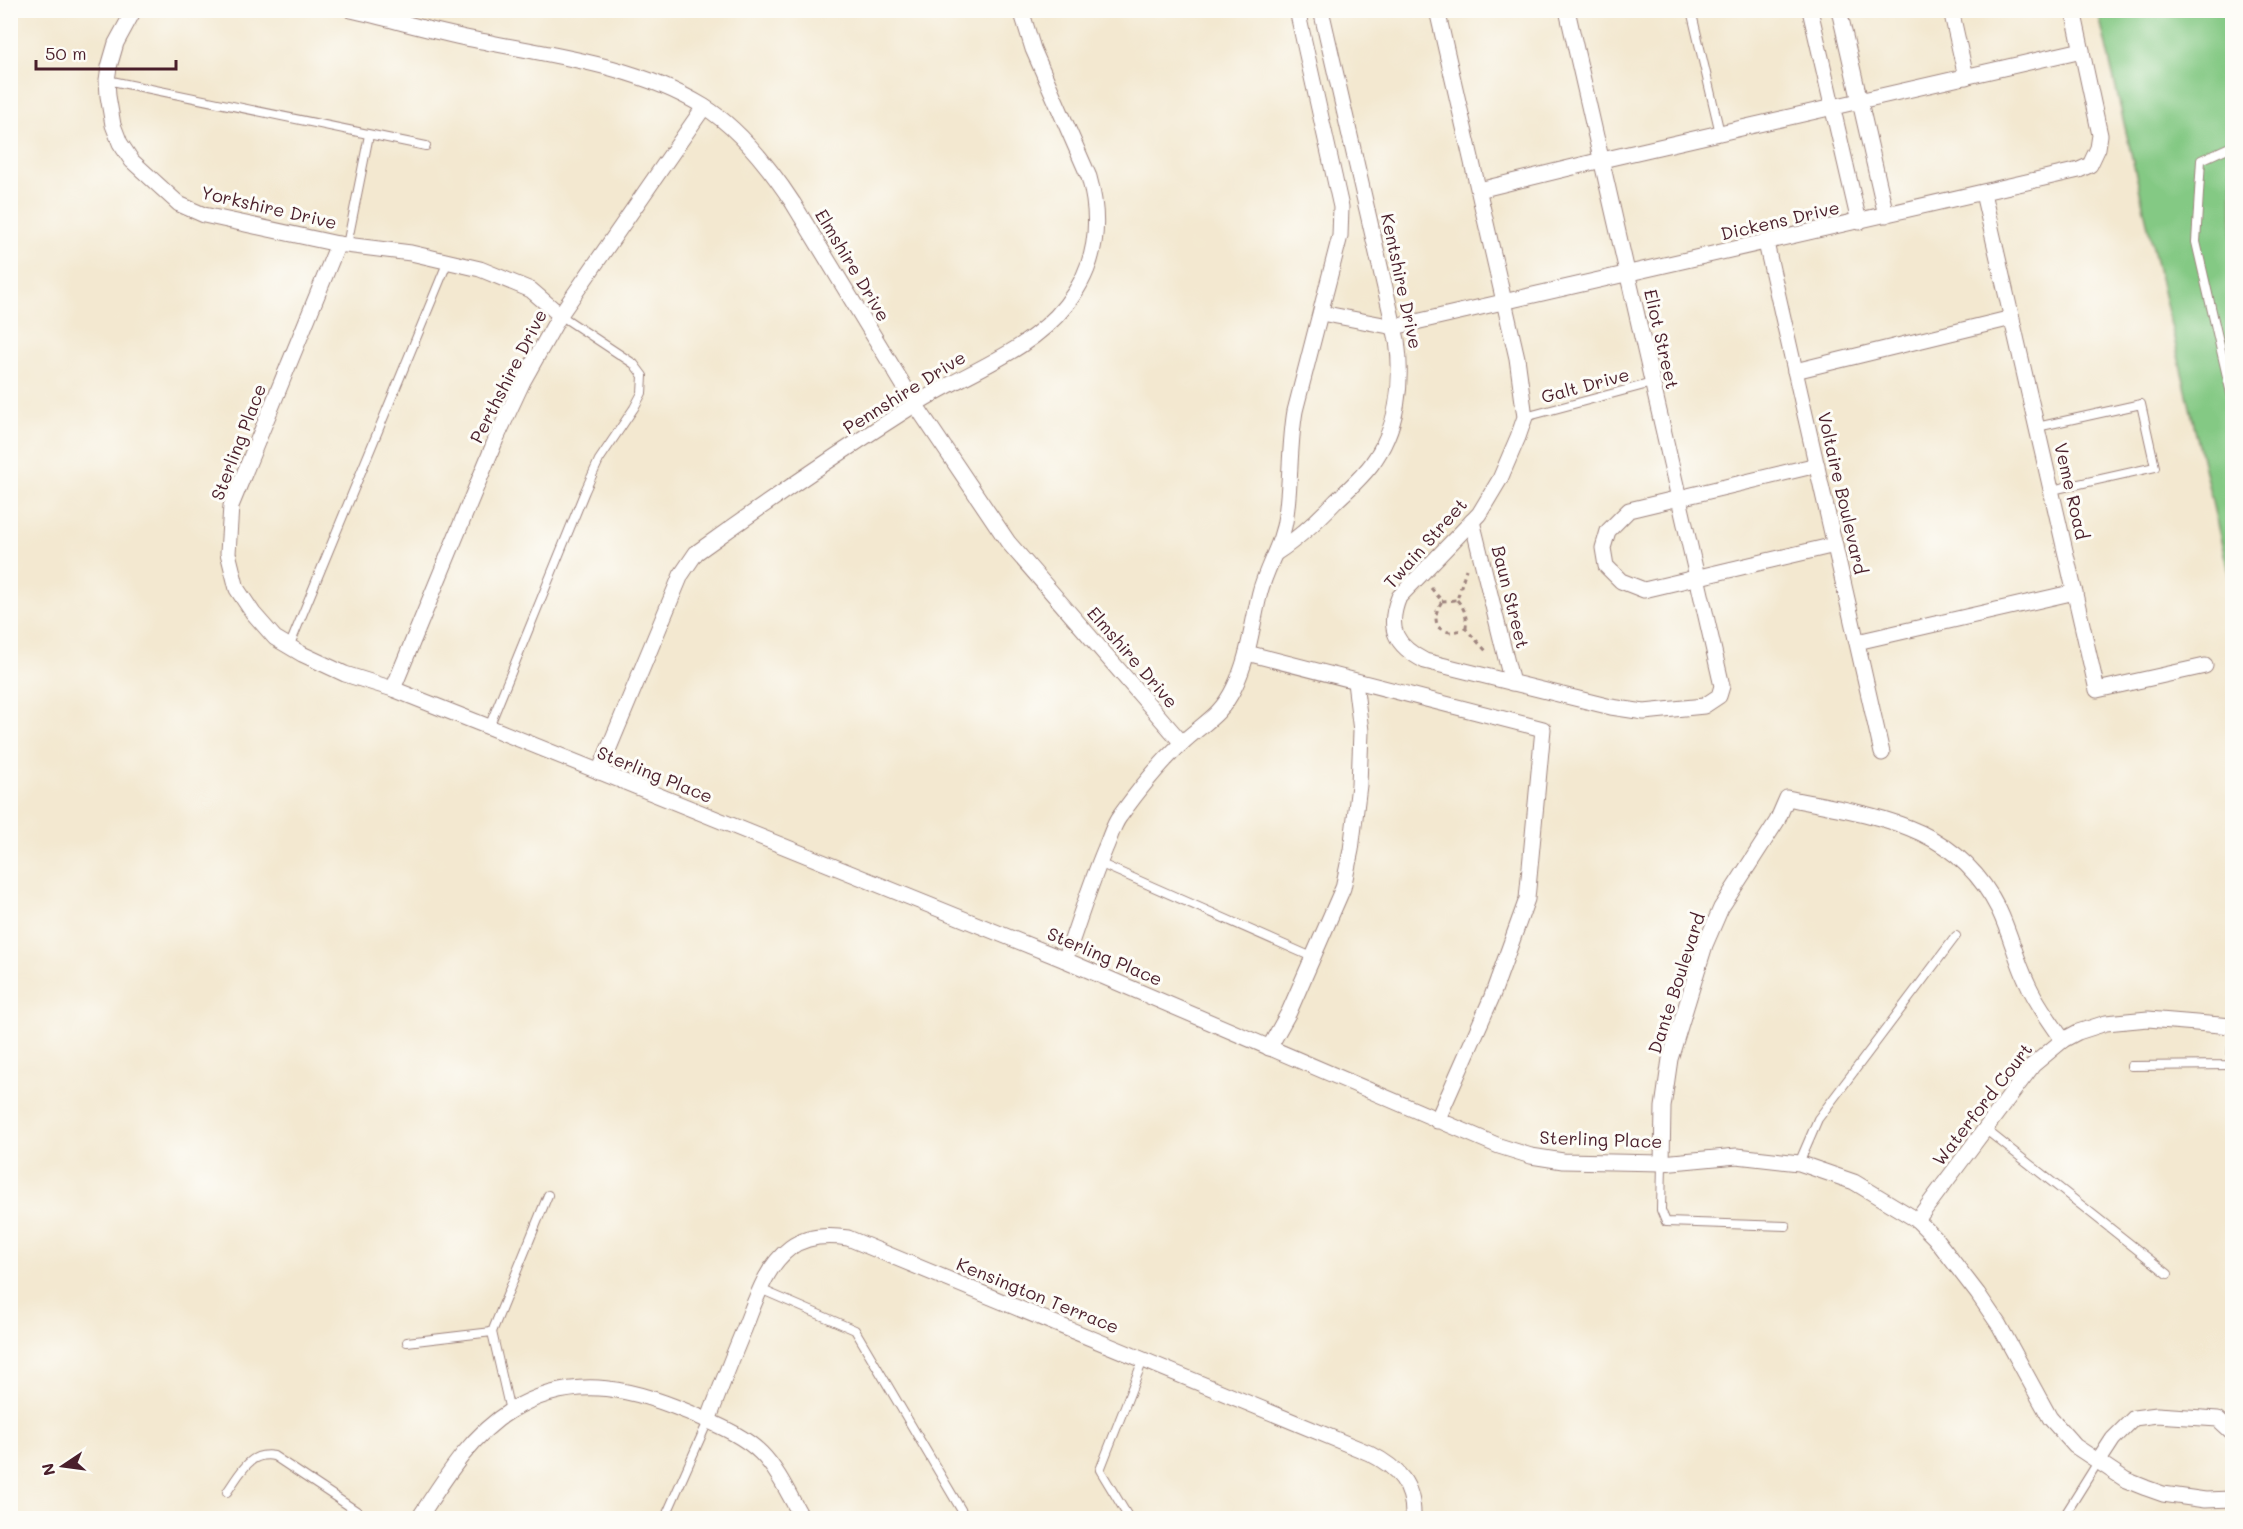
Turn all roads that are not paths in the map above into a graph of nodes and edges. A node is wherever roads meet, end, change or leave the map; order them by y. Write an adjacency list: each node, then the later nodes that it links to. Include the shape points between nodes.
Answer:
1 (134, 10): 15 (street, Yorkshire Drive, via 116,43)
2 (351, 10): 17 (street, Elmshire Drive, via 433,32 631,73)
3 (1021, 10): 40 (street, Pennshire Drive, via 1033,49 1094,195 1097,219 1090,263 1065,306 1039,334)
4 (1297, 10): 33 (street, via 1341,207 1337,254)
5 (1321, 10): 36 (street, Kentshire Drive)
6 (1437, 10): 24 (street, Twain Street)
7 (1567, 10): 23 (street, Eliot Street)
8 (1691, 10): 19 (lane)
9 (1810, 10): 18 (street)
10 (1839, 10): 16 (street)
11 (1951, 10): 14 (street)
12 (2073, 10): 13 (street, Dickens Drive)
13 (2082, 50): 14 (street); 25 (street, Dickens Drive, via 2100,135 2090,165 2069,174)
14 (1966, 77): 16 (street)
15 (107, 80): 20 (lane); 29 (street, Yorkshire Drive, via 113,125 120,143 147,177 179,204 204,215)
16 (1860, 101): 18 (street); 26 (street)
17 (704, 107): 34 (street, Perthshire Drive); 40 (street, Elmshire Drive, via 772,172)
18 (1833, 108): 19 (street); 27 (street)
19 (1720, 133): 23 (street)
20 (369, 135): 21 (lane); 29 (lane)
21 (426, 146)
22 (2232, 146): 39 (lane, via 2201,160 2196,242)
23 (1602, 160): 24 (street); 31 (street, Eliot Street)
24 (1479, 190): 32 (street, Twain Street)
25 (1983, 193): 26 (street, Dickens Drive); 35 (street, Veme Road)
26 (1886, 215): 27 (street, Dickens Drive)
27 (1859, 222): 28 (street, Dickens Drive)
28 (1766, 243): 31 (street, Dickens Drive); 37 (street, Voltaire Boulevard)
29 (342, 245): 30 (street, Yorkshire Drive); 52 (street, Sterling Place, via 231,506 228,553 237,589 275,638)
30 (448, 261): 34 (street, Yorkshire Drive, via 496,274 531,290); 52 (lane)
31 (1628, 274): 32 (street, Dickens Drive); 38 (street, Eliot Street)
32 (1505, 302): 36 (street, Dickens Drive); 41 (street, Twain Street)
33 (1322, 313): 36 (street, Dickens Drive); 48 (street, via 1295,411 1286,517)
34 (561, 315): 58 (street, Perthshire Drive, via 523,381 496,439); 59 (lane, via 634,364 643,376 642,393 599,460)
35 (2012, 318): 37 (street); 42 (street, Veme Road)
36 (1394, 327): 48 (street, Kentshire Drive, via 1399,356 1398,394 1379,453 1302,536)
37 (1795, 371): 43 (street, Voltaire Boulevard)
38 (1652, 383): 41 (lane, Galt Drive); 45 (street, Eliot Street)
39 (2232, 398)
40 (915, 404): 60 (street, Elmshire Drive, via 1008,542); 62 (street, Pennshire Drive, via 696,553 681,575)
41 (1525, 417): 46 (street, Twain Street, via 1500,479)
42 (2037, 427): 44 (street, Veme Road); 44 (lane, via 2141,404 2155,467)
43 (1817, 465): 45 (street); 47 (street, Voltaire Boulevard)
44 (2052, 490): 50 (street, Veme Road)
45 (1679, 498): 49 (street, Eliot Street); 49 (street, via 1629,510 1608,531 1603,548 1606,566 1621,581 1644,590)
46 (1473, 521): 57 (street, Baun Street); 57 (street, Twain Street, via 1399,597 1393,612 1397,638 1402,646 1425,661)
47 (1835, 545): 49 (street); 51 (street, Voltaire Boulevard)
48 (1276, 553): 53 (street, via 1260,592)
49 (1697, 579): 55 (street, Eliot Street)
50 (2075, 592): 51 (street); 54 (street, Veme Road, via 2097,690)
51 (1857, 642): 61 (street, Voltaire Boulevard)
52 (289, 647): 58 (street, Sterling Place, via 345,674)
53 (1247, 653): 56 (street); 60 (street, via 1222,709)
54 (2205, 666)
55 (1719, 676): 57 (street, Twain Street, via 1719,696 1704,706 1644,712)
56 (1355, 682): 65 (street, via 1361,731 1351,850 1343,888); 73 (street, via 1543,729 1527,899 1491,999)
57 (1512, 683)
58 (393, 689): 59 (street, Sterling Place)
59 (489, 727): 62 (street, Sterling Place)
60 (1182, 743): 63 (street, via 1118,818)
61 (1882, 753)
62 (599, 772): 66 (street, Sterling Place)
63 (1099, 863): 65 (lane); 66 (street)
64 (1956, 936): 76 (lane, via 1818,1119)
65 (1312, 957): 70 (street)
66 (1065, 960): 70 (street, Sterling Place)
67 (2232, 1026): 68 (street, Waterford Court, via 2148,1020 2106,1023)
68 (2063, 1040): 74 (street, Waterford Court, via 2033,1065); 75 (street, Dante Boulevard, via 2027,983 1999,911 1981,880 1957,856 1930,836 1893,821 1787,798 1777,821 1721,908 1705,945 1670,1059 1663,1107)
69 (2232, 1045): 71 (lane)
70 (1269, 1048): 73 (street, Sterling Place)
71 (2232, 1065): 72 (lane)
72 (2132, 1066)
73 (1437, 1121): 75 (street, Sterling Place, via 1531,1156 1563,1161)
74 (1985, 1129): 78 (street, Waterford Court); 80 (lane)
75 (1662, 1163): 76 (street, Sterling Place, via 1737,1156); 79 (lane, via 1661,1210 1666,1222)
76 (1799, 1163): 78 (street, Sterling Place, via 1854,1182)
77 (548, 1195): 82 (lane)
78 (1917, 1220): 88 (street, Sterling Place, via 1999,1324 2050,1418 2075,1446)
79 (1786, 1226)
80 (2168, 1274)
81 (760, 1289): 84 (street, Kensington Terrace, via 778,1259 791,1247 828,1235 848,1238); 86 (street, Kensington Terrace); 95 (lane, via 855,1330)
82 (492, 1332): 83 (lane); 85 (lane)
83 (407, 1342)
84 (1143, 1360): 96 (lane, via 1100,1470); 97 (street, Kensington Terrace, via 1386,1461 1408,1486)
85 (510, 1411): 86 (street, via 562,1390 598,1387 631,1392); 92 (street, via 472,1444)
86 (708, 1421): 93 (lane); 94 (street, via 749,1442 762,1454)
87 (2232, 1432): 88 (street, via 2218,1419 2157,1415 2134,1418 2113,1438)
88 (2098, 1462): 90 (street, Sterling Place, via 2126,1480 2163,1494); 98 (lane)
89 (227, 1492): 91 (lane, via 254,1457 266,1454)
90 (2232, 1499)
91 (367, 1518)
92 (419, 1518)
93 (665, 1518)
94 (802, 1518)
95 (966, 1518)
96 (1129, 1518)
97 (1413, 1518)
98 (2063, 1518)

